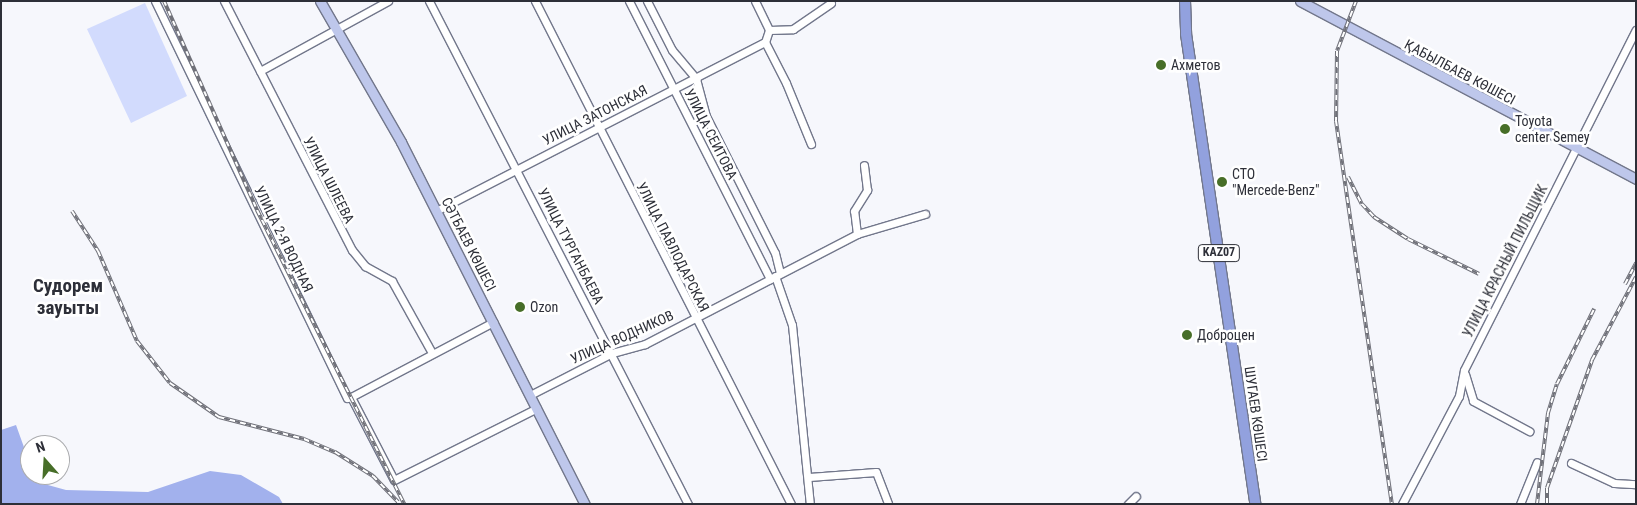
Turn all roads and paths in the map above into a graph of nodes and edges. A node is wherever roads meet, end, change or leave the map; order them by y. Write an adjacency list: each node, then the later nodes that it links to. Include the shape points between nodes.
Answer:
1 (155, 1): 36 (street, УЛИЦА 2-Я ВОДНАЯ, via 347,398)
2 (224, 1): 17 (street, УЛИЦА ШЛЕЕВА)
3 (320, 1): 13 (main road, СӘТБАЕВ КӨШЕСІ)
4 (388, 1): 13 (street)
5 (429, 1): 24 (street, УЛИЦА ТУРГАНБАЕВА)
6 (535, 1): 20 (street, УЛИЦА ПАВЛОДАРСКАЯ)
7 (629, 1): 19 (street, УЛИЦА СЕИТОВА)
8 (647, 1): 18 (street, УЛИЦА СЕИТОВА, via 672,50)
9 (755, 1): 14 (street)
10 (1185, 1): 50 (highway, ШУГАЕВ КӨШЕСІ / KAZ07, via 1186,34)
11 (1300, 1): 22 (main road, ҚАБЫЛБАЕВ КӨШЕСІ)
12 (831, 3): 14 (street, via 793,29)
13 (336, 29): 17 (street); 26 (main road, СӘТБАЕВ КӨШЕСІ)
14 (768, 30): 16 (street)
15 (1636, 30): 22 (street, УЛИЦА КРАСНЫЙ ПИЛЬЩИК)
16 (765, 42): 18 (street, УЛИЦА ЗАТОНСКАЯ); 21 (street)
17 (260, 71): 32 (street, УЛИЦА ШЛЕЕВА, via 352,250 366,266 392,281)
18 (696, 79): 19 (street, УЛИЦА ЗАТОНСКАЯ); 29 (street, УЛИЦА СЕИТОВА, via 706,116 776,253)
19 (674, 90): 20 (street, УЛИЦА ЗАТОНСКАЯ); 29 (street, УЛИЦА СЕИТОВА)
20 (598, 127): 24 (street, УЛИЦА ЗАТОНСКАЯ); 30 (street, УЛИЦА ПАВЛОДАРСКАЯ)
21 (811, 144)
22 (1576, 147): 25 (main road, ҚАБЫЛБАЕВ КӨШЕСІ); 34 (street, УЛИЦА КРАСНЫЙ ПИЛЬЩИК)
23 (864, 165): 28 (street, via 867,190 854,211)
24 (517, 169): 26 (street, УЛИЦА ЗАТОНСКАЯ); 33 (street, УЛИЦА ТУРГАНБАЕВА)
25 (1636, 179)
26 (436, 211): 31 (main road, СӘТБАЕВ КӨШЕСІ)
27 (924, 214): 28 (street, УЛИЦА ВОДНИКОВ)
28 (858, 234): 29 (street, УЛИЦА ВОДНИКОВ)
29 (775, 276): 30 (street, УЛИЦА ВОДНИКОВ); 41 (street, УЛИЦА СЕИТОВА, via 792,325)
30 (695, 317): 33 (street, УЛИЦА ВОДНИКОВ, via 645,344); 46 (street, УЛИЦА ПАВЛОДАРСКАЯ)
31 (493, 322): 32 (street); 35 (main road, СӘТБАЕВ КӨШЕСІ)
32 (432, 353): 36 (street)
33 (612, 353): 35 (street, УЛИЦА ВОДНИКОВ); 45 (street, УЛИЦА ТУРГАНБАЕВА)
34 (1464, 370): 38 (street, via 1473,401); 51 (street, УЛИЦА КРАСНЫЙ ПИЛЬЩИК, via 1459,396)
35 (530, 395): 37 (main road, СӘТБАЕВ КӨШЕСІ)
36 (351, 397): 37 (street, УЛИЦА 2-Я ВОДНАЯ, via 394,480)
37 (537, 408): 44 (main road, СӘТБАЕВ КӨШЕСІ)
38 (1528, 431)
39 (1537, 462): 52 (street)
40 (1572, 463): 42 (street, via 1614,483)
41 (808, 477): 47 (street, УЛИЦА СЕИТОВА); 48 (street, via 876,472)
42 (1636, 484)
43 (1136, 496): 49 (street)
44 (585, 504)
45 (688, 504)
46 (791, 504)
47 (810, 504)
48 (888, 504)
49 (1128, 504)
50 (1255, 504)
51 (1402, 504)
52 (1520, 504)

